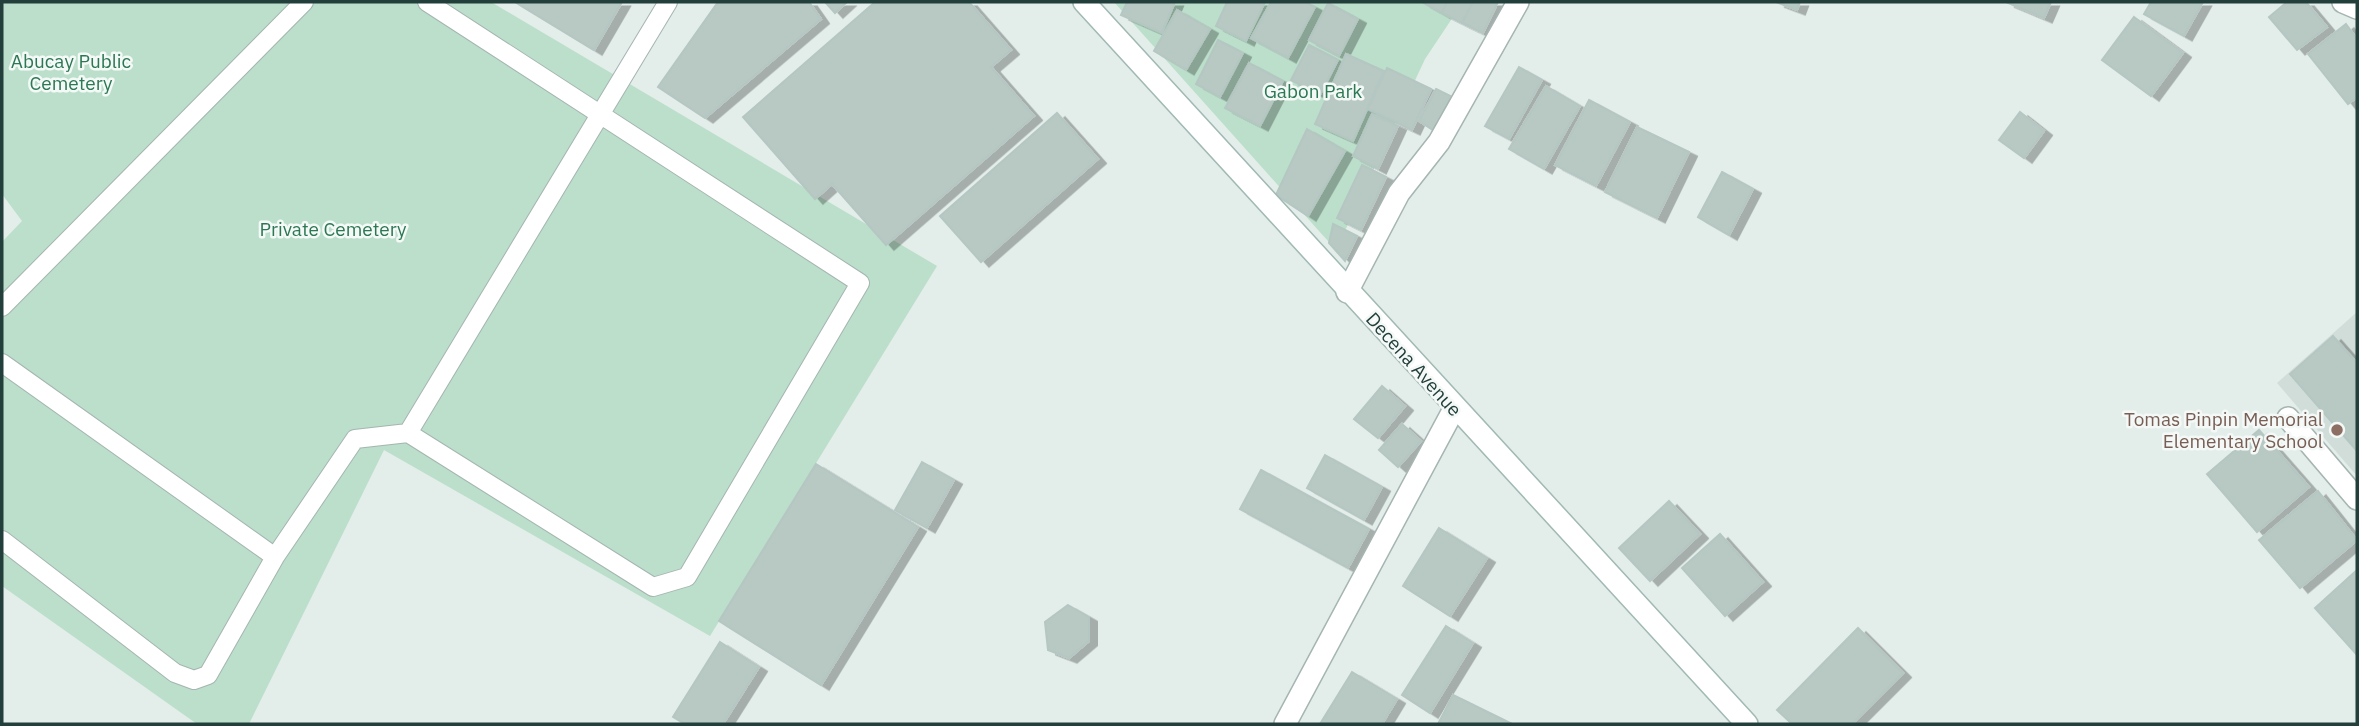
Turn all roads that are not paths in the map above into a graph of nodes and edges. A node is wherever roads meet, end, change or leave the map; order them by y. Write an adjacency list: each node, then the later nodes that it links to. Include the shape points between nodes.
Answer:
1 (304, 2): 10 (lane)
2 (426, 2): 8 (lane)
3 (668, 2): 8 (lane)
4 (1084, 2): 9 (main road, Decena Avenue)
5 (1518, 2): 9 (main road, via 1439,142 1399,194)
6 (2343, 2): 7 (main road)
7 (2357, 8)
8 (600, 114): 14 (lane); 14 (lane, via 860,283 687,577 653,587)
9 (1348, 292): 12 (main road, Decena Avenue)
10 (2, 307)
11 (2, 363): 17 (lane)
12 (1454, 409): 18 (main road); 19 (main road, Decena Avenue)
13 (2288, 418): 15 (main road)
14 (408, 433): 17 (lane, via 355,439)
15 (2357, 499)
16 (2, 540): 17 (lane, via 175,673 194,680 208,675)
17 (275, 557)
18 (1285, 724)
19 (1747, 724)

